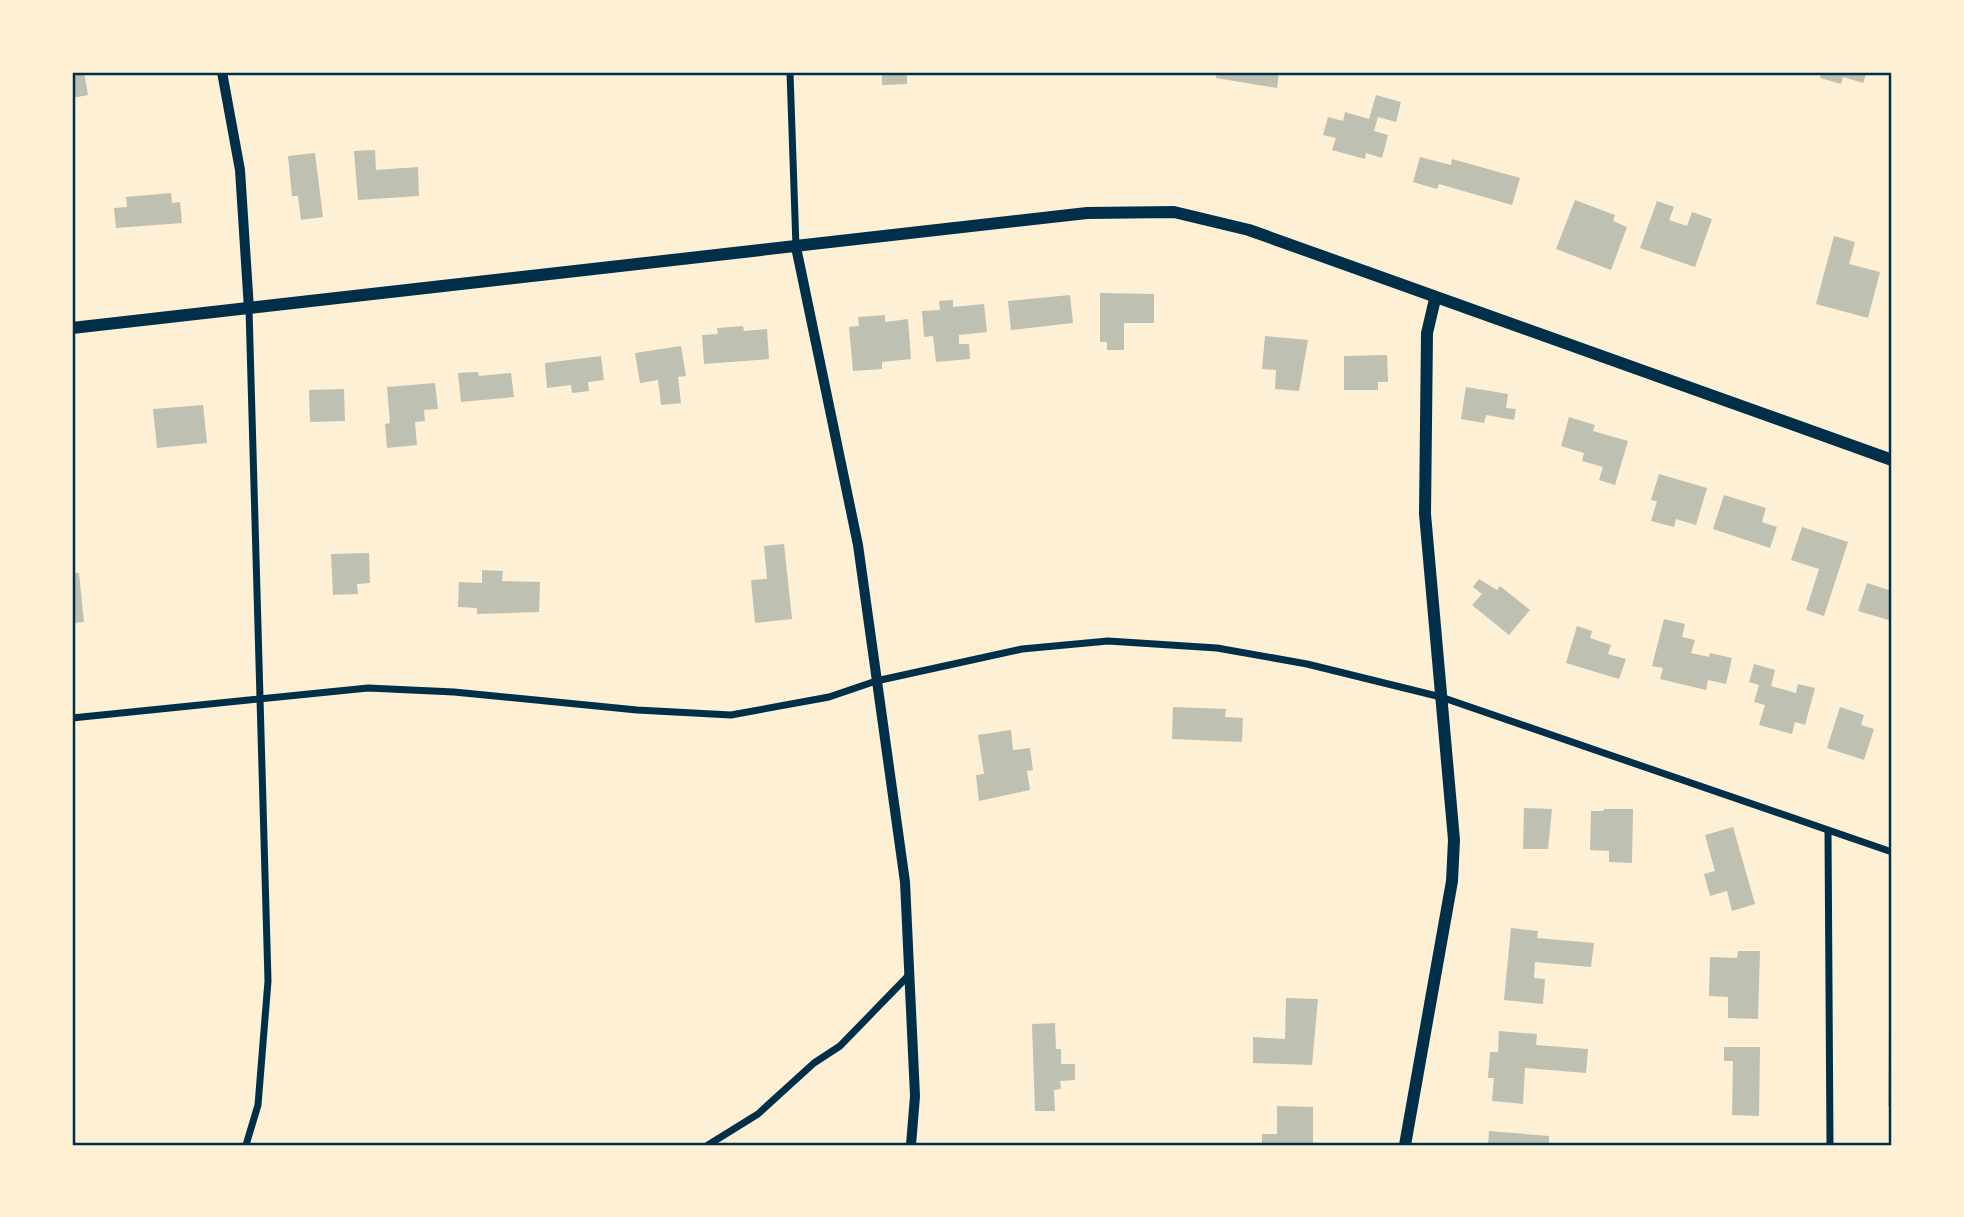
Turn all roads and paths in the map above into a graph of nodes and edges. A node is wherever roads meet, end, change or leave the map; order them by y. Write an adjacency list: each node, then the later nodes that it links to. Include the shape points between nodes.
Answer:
1 (222, 72): 5 (street, via 240,170)
2 (790, 72): 3 (street)
3 (796, 247): 4 (main road, via 1087,213 1174,212 1249,230); 5 (main road); 8 (street, via 858,545)
4 (1436, 299): 7 (main road); 9 (main road, via 1427,333 1426,514)
5 (249, 309): 6 (main road); 10 (street)
6 (72, 328)
7 (1892, 460)
8 (876, 681): 9 (street, via 1021,649 1108,641 1217,648 1307,664); 10 (street, via 829,697 731,715 368,688); 14 (street, via 905,882)
9 (1441, 697): 12 (street); 18 (main road, via 1454,840 1452,881)
10 (261, 698): 11 (street); 15 (street, via 268,981 258,1105)
11 (72, 718)
12 (1828, 832): 13 (street); 19 (street)
13 (1892, 852)
14 (908, 976): 16 (street, via 840,1046 814,1063 758,1114); 17 (street, via 915,1097)
15 (246, 1145)
16 (708, 1145)
17 (911, 1145)
18 (1405, 1145)
19 (1830, 1145)

